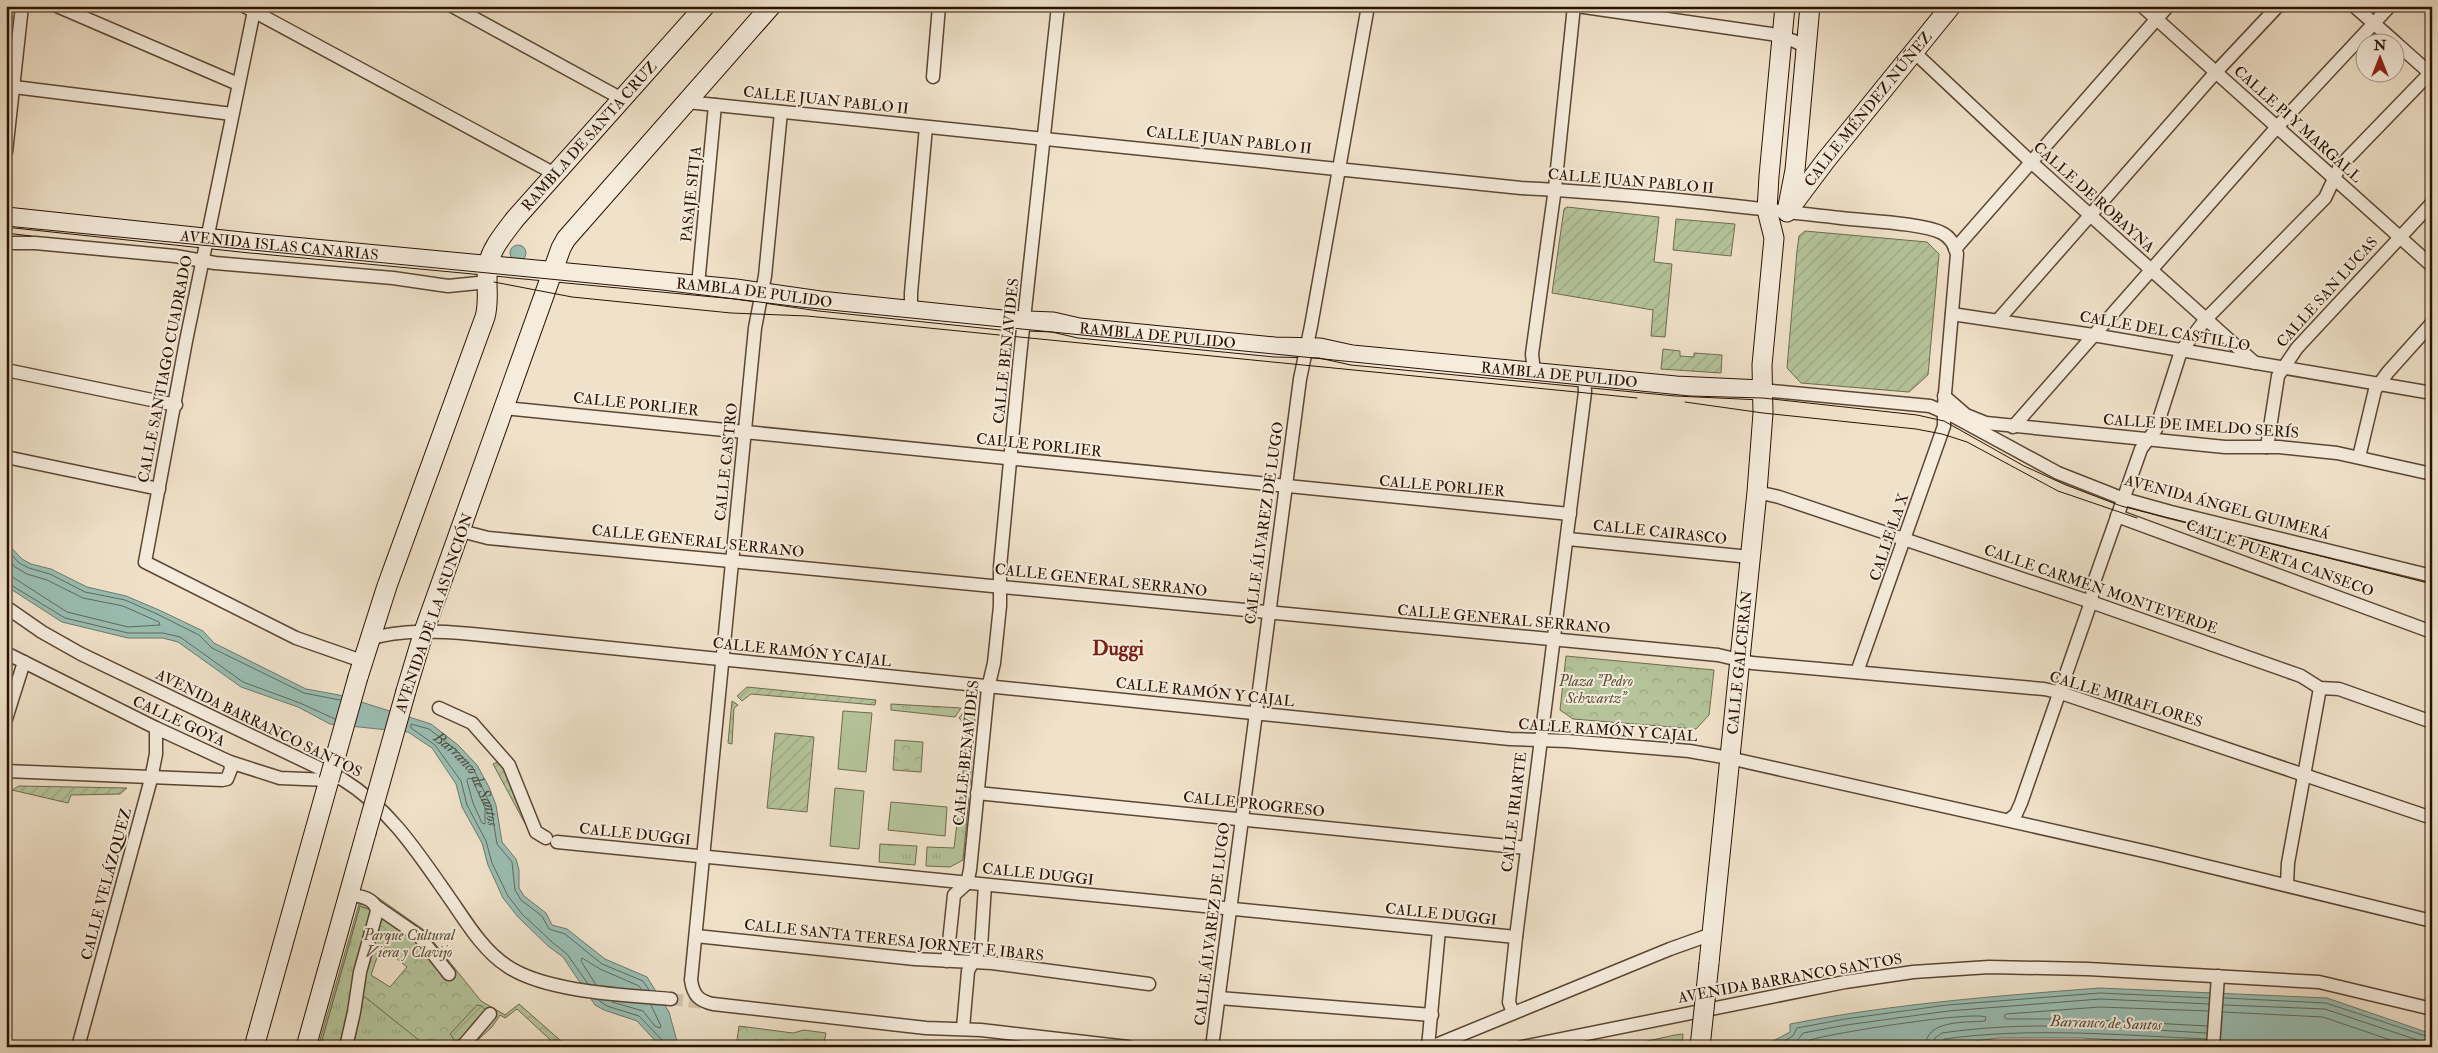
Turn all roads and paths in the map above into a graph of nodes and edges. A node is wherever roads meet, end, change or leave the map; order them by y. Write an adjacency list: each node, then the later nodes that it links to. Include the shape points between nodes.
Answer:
1 (22, 6): 30 (street)
2 (57, 6): 29 (street)
3 (452, 6): 31 (street)
4 (771, 6): 32 (main road)
5 (939, 6): 28 (street)
6 (1058, 6): 38 (street, CALLE BENAVIDES)
7 (1368, 6): 41 (street, CALLE ÁLVAREZ DE LUGO)
8 (1576, 6): 22 (street); 44 (street)
9 (1785, 6): 22 (main road)
10 (1810, 6): 23 (main road)
11 (1951, 6): 24 (main road, CALLE MÉNDEZ NÚÑEZ)
12 (2142, 6): 19 (street, CALLE PI Y MARGALL)
13 (2168, 6): 19 (street)
14 (2278, 6): 26 (street)
15 (2354, 6): 20 (street)
16 (2390, 6): 20 (street)
17 (703, 7): 31 (main road, RAMBLA DE SANTA CRUZ)
18 (251, 8): 29 (street, CALLE SANTIAGO CUADRADO); 42 (street)
19 (2156, 19): 26 (street, CALLE PI Y MARGALL); 40 (street)
20 (2374, 24): 21 (street); 37 (street)
21 (2383, 32)
22 (1783, 36): 23 (street); 46 (main road)
23 (1806, 47): 47 (main road, via 1795,170)
24 (1914, 52): 40 (street, CALLE DE ROBAYNA); 47 (main road, CALLE MÉNDEZ NÚÑEZ)
25 (2406, 52): 27 (street)
26 (2216, 72): 37 (street, CALLE PI Y MARGALL); 48 (street)
27 (2431, 73): 43 (street, via 2340,166)
28 (932, 77)
29 (238, 84): 35 (street, CALLE SANTIAGO CUADRADO)
30 (10, 85): 35 (street); 39 (street)
31 (622, 99): 42 (main road, RAMBLA DE SANTA CRUZ)
32 (687, 102): 33 (street, CALLE JUAN PABLO II); 58 (main road, via 566,239)
33 (716, 105): 34 (street, CALLE JUAN PABLO II); 60 (street, PASAJE SITJA)
34 (781, 112): 36 (street, CALLE JUAN PABLO II); 61 (street, CALLE CASTRO)
35 (232, 114): 51 (street, CALLE SANTIAGO CUADRADO)
36 (926, 127): 38 (street, CALLE JUAN PABLO II); 62 (street, via 911,293)
37 (2277, 127): 43 (street, CALLE PI Y MARGALL); 57 (street)
38 (1045, 138): 41 (street, CALLE JUAN PABLO II); 66 (street, CALLE BENAVIDES)
39 (6, 152)
40 (2031, 162): 48 (street, CALLE DE ROBAYNA); 54 (street)
41 (1339, 168): 44 (street, CALLE JUAN PABLO II, via 1521,188); 69 (street, CALLE ÁLVAREZ DE LUGO)
42 (555, 174): 59 (main road, RAMBLA DE SANTA CRUZ, via 508,228)
43 (2334, 178): 50 (street, CALLE PI Y MARGALL); 65 (street, via 2325,198)
44 (1554, 188): 46 (street, CALLE JUAN PABLO II); 74 (street, via 1532,354)
45 (2432, 203): 50 (street, CALLE SAN LUCAS)
46 (1768, 210): 47 (street, CALLE JUAN PABLO II); 52 (main road)
47 (1787, 212): 52 (main road); 54 (street, CALLE JUAN PABLO II, via 1932,230 1943,233)
48 (2090, 215): 57 (street, CALLE DE ROBAYNA); 64 (street)
49 (6, 217): 51 (main road, AVENIDA ISLAS CANARIAS)
50 (2400, 236): 56 (street, CALLE PI Y MARGALL); 72 (street, CALLE SAN LUCAS)
51 (207, 238): 55 (street, CALLE SANTIAGO CUADRADO); 59 (main road, AVENIDA ISLAS CANARIAS)
52 (1774, 238): 77 (main road, CALLE GALCERÁN)
53 (6, 243): 55 (street, AVENIDA ISLAS CANARIAS)
54 (1956, 249): 63 (street, CALLE LA X)
55 (203, 260): 59 (street, AVENIDA ISLAS CANARIAS, via 448,286 472,286); 80 (street, CALLE SANTIAGO CUADRADO)
56 (2432, 266)
57 (2152, 270): 65 (street, CALLE DE ROBAYNA); 68 (street)
58 (553, 271): 59 (main road, AVENIDA ISLAS CANARIAS); 60 (main road, RAMBLA DE PULIDO); 81 (main road, AVENIDA DE LA ASUNCIÓN)
59 (488, 274): 109 (main road, via 485,317)
60 (698, 285): 61 (main road, RAMBLA DE PULIDO)
61 (761, 293): 62 (main road, RAMBLA DE PULIDO); 84 (street, CALLE CASTRO)
62 (914, 310): 66 (main road, RAMBLA DE PULIDO)
63 (1952, 314): 64 (street, CALLE DEL CASTILLO); 79 (street, CALLE LA X)
64 (1999, 319): 68 (street, CALLE DEL CASTILLO)
65 (2206, 319): 70 (street); 71 (street, CALLE DE ROBAYNA)
66 (1026, 321): 69 (main road, RAMBLA DE PULIDO); 89 (street, CALLE BENAVIDES)
67 (2432, 323): 76 (street)
68 (2095, 332): 70 (street, CALLE DEL CASTILLO); 83 (street)
69 (1306, 348): 74 (main road, RAMBLA DE PULIDO); 91 (street, CALLE ÁLVAREZ DE LUGO)
70 (2182, 351): 71 (street, CALLE DEL CASTILLO); 85 (street, via 2156,429)
71 (2255, 363): 72 (street, CALLE DEL CASTILLO)
72 (2281, 368): 76 (street, CALLE DEL CASTILLO); 86 (street, CALLE SAN LUCAS)
73 (6, 370): 80 (street)
74 (1534, 372): 75 (main road, RAMBLA DE PULIDO)
75 (1584, 376): 77 (main road, RAMBLA DE PULIDO, via 1697,388); 95 (street, CALLE IRIARTE, via 1585,392)
76 (2378, 384): 78 (street, CALLE DEL CASTILLO); 87 (street)
77 (1762, 390): 82 (street, AVENIDA ÁNGEL GUIMERÁ, via 1923,405); 93 (main road, CALLE GALCERÁN)
78 (2432, 393)
79 (1944, 396): 82 (street, CALLE LA X); 83 (street, CALLE DE IMELDO SERÍS, via 1978,421)
80 (176, 405): 92 (street, CALLE SANTIAGO CUADRADO)
81 (504, 408): 84 (street, CALLE PORLIER); 97 (main road, AVENIDA DE LA ASUNCIÓN)
82 (1943, 411): 94 (street, AVENIDA ÁNGEL GUIMERÁ, via 2043,466); 99 (street, CALLE LA X, via 1942,434)
83 (2013, 427): 85 (street, CALLE DE IMELDO SERÍS)
84 (746, 432): 89 (street, CALLE PORLIER); 101 (street, CALLE CASTRO)
85 (2147, 440): 86 (street, CALLE DE IMELDO SERÍS); 94 (street)
86 (2267, 447): 87 (street, CALLE DE IMELDO SERÍS)
87 (2359, 456): 90 (street, CALLE DE IMELDO SERÍS)
88 (6, 457): 92 (street)
89 (1010, 459): 91 (street, CALLE PORLIER); 103 (street, CALLE BENAVIDES)
90 (2432, 474)
91 (1286, 487): 95 (street, CALLE PORLIER); 106 (street, CALLE ÁLVAREZ DE LUGO)
92 (159, 489): 115 (street, CALLE SANTIAGO CUADRADO, via 145,562)
93 (1757, 492): 99 (street, CALLE CARMEN MONTEVERDE); 100 (main road, CALLE GALCERÁN)
94 (2124, 499): 96 (street); 102 (street, AVENIDA ÁNGEL GUIMERÁ)
95 (1570, 514): 98 (street, CALLE IRIARTE)
96 (2117, 516): 104 (street, via 2094,582); 108 (street, CALLE PUERTA CANSECO)
97 (461, 531): 101 (street, CALLE GENERAL SERRANO, via 488,538); 107 (main road, AVENIDA DE LA ASUNCIÓN)
98 (1568, 539): 100 (street, CALLE CAIRASCO); 110 (street, CALLE IRIARTE)
99 (1906, 539): 104 (street, CALLE CARMEN MONTEVERDE); 116 (street, CALLE LA X)
100 (1750, 557): 113 (main road, CALLE GALCERÁN)
101 (733, 561): 103 (street, CALLE GENERAL SERRANO); 112 (street, CALLE CASTRO)
102 (2432, 576)
103 (1000, 586): 106 (street, CALLE GENERAL SERRANO); 117 (street, CALLE BENAVIDES, via 994,663)
104 (2091, 602): 118 (street, CALLE CARMEN MONTEVERDE, via 2301,676); 119 (street)
105 (6, 607): 155 (street, AVENIDA BARRANCO SANTOS, via 81,654 361,791 378,804 406,839 485,947 519,973 574,988)
106 (1268, 613): 110 (street, CALLE GENERAL SERRANO); 121 (street, CALLE ÁLVAREZ DE LUGO)
107 (424, 631): 109 (street, CALLE RAMÓN Y CAJAL); 112 (street, CALLE RAMÓN Y CAJAL); 141 (main road, AVENIDA DE LA ASUNCIÓN, bridge)
108 (2432, 632)
109 (369, 639): 115 (main road)
110 (1552, 639): 113 (street, CALLE GENERAL SERRANO, via 1718,655); 125 (street, CALLE IRIARTE)
111 (6, 652): 114 (street, CALLE GOYA)
112 (723, 660): 117 (street, CALLE RAMÓN Y CAJAL); 137 (street, CALLE CASTRO)
113 (1738, 661): 116 (street, CALLE MIRAFLORES); 126 (main road, CALLE GALCERÁN)
114 (24, 662): 122 (street); 124 (street, CALLE GOYA)
115 (360, 669): 131 (main road, bridge)
116 (1857, 672): 119 (street, CALLE MIRAFLORES)
117 (988, 688): 121 (street, CALLE RAMÓN Y CAJAL); 132 (street, CALLE BENAVIDES)
118 (2320, 688): 123 (street, CALLE CARMEN MONTEVERDE, via 2338,690); 129 (street)
119 (2058, 692): 129 (street, CALLE MIRAFLORES); 135 (street, via 2021,803)
120 (439, 708): 137 (street, CALLE DUGGI, via 472,723 509,765 536,832 551,840)
121 (1256, 713): 125 (street, CALLE RAMÓN Y CAJAL); 134 (street, CALLE ÁLVAREZ DE LUGO)
122 (6, 719)
123 (2432, 722)
124 (156, 728): 127 (street, CALLE GOYA); 130 (street, CALLE VELÁZQUEZ, via 156,754)
125 (1539, 742): 126 (street, CALLE RAMÓN Y CAJAL, via 1567,741 1689,751); 136 (street, CALLE IRIARTE)
126 (1729, 758): 135 (street, CALLE RAMÓN Y CAJAL); 146 (main road, CALLE GALCERÁN)
127 (230, 762): 130 (street, via 227,779); 131 (street, CALLE GOYA, via 280,778)
128 (6, 771): 130 (street)
129 (2305, 774): 133 (street, CALLE MIRAFLORES); 139 (street)
130 (151, 779): 161 (street, CALLE VELÁZQUEZ)
131 (329, 780): 162 (main road)
132 (978, 793): 134 (street, CALLE PROGRESO); 138 (street, CALLE BENAVIDES)
133 (2432, 818)
134 (1242, 819): 136 (street, CALLE PROGRESO); 143 (street, CALLE ÁLVAREZ DE LUGO)
135 (2009, 820): 139 (street, CALLE RAMÓN Y CAJAL)
136 (1527, 848): 148 (street, CALLE IRIARTE)
137 (704, 857): 138 (street, CALLE DUGGI); 147 (street, CALLE CASTRO)
138 (967, 883): 140 (street, CALLE DUGGI); 149 (street, CALLE BENAVIDES, via 954,895)
139 (2287, 884): 144 (street, CALLE RAMÓN Y CAJAL)
140 (985, 885): 143 (street, CALLE DUGGI); 150 (street, via 981,947)
141 (349, 894): 142 (street, via 368,899); 163 (main road, AVENIDA DE LA ASUNCIÓN)
142 (377, 907): 151 (street, via 419,936); 164 (street, via 360,972)
143 (1230, 910): 145 (street, CALLE DUGGI); 154 (street, CALLE ÁLVAREZ DE LUGO)
144 (2432, 921)
145 (1439, 930): 148 (street, CALLE DUGGI); 159 (street)
146 (1712, 934): 157 (street); 170 (main road, CALLE GALCERÁN, bridge)
147 (696, 936): 149 (street, CALLE SANTA TERESA JORNET E IBARS); 160 (street, CALLE CASTRO, via 690,980 694,994 704,1002 935,1028)
148 (1516, 937): 157 (street, CALLE IRIARTE, via 1509,1002)
149 (947, 961): 150 (street, CALLE SANTA TERESA JORNET E IBARS)
150 (973, 962): 153 (street, CALLE SANTA TERESA JORNET E IBARS); 160 (street, via 968,971)
151 (448, 974)
152 (2218, 976): 156 (street, AVENIDA BARRANCO SANTOS, via 2330,984); 169 (street, AVENIDA BARRANCO SANTOS, via 2040,966 1913,972 1845,982); 171 (street)
153 (1149, 984)
154 (1219, 998): 159 (street); 167 (street, CALLE ÁLVAREZ DE LUGO)
155 (670, 999)
156 (2432, 1009)
157 (1513, 1013): 168 (street)
158 (490, 1014): 165 (street)
159 (1432, 1015): 168 (street)
160 (963, 1028): 166 (street)
161 (78, 1047)
162 (254, 1047)
163 (306, 1047)
164 (346, 1047)
165 (462, 1047)
166 (1128, 1047)
167 (1212, 1047)
168 (1429, 1047)
169 (1522, 1047)
170 (1700, 1047)
171 (2213, 1047)

